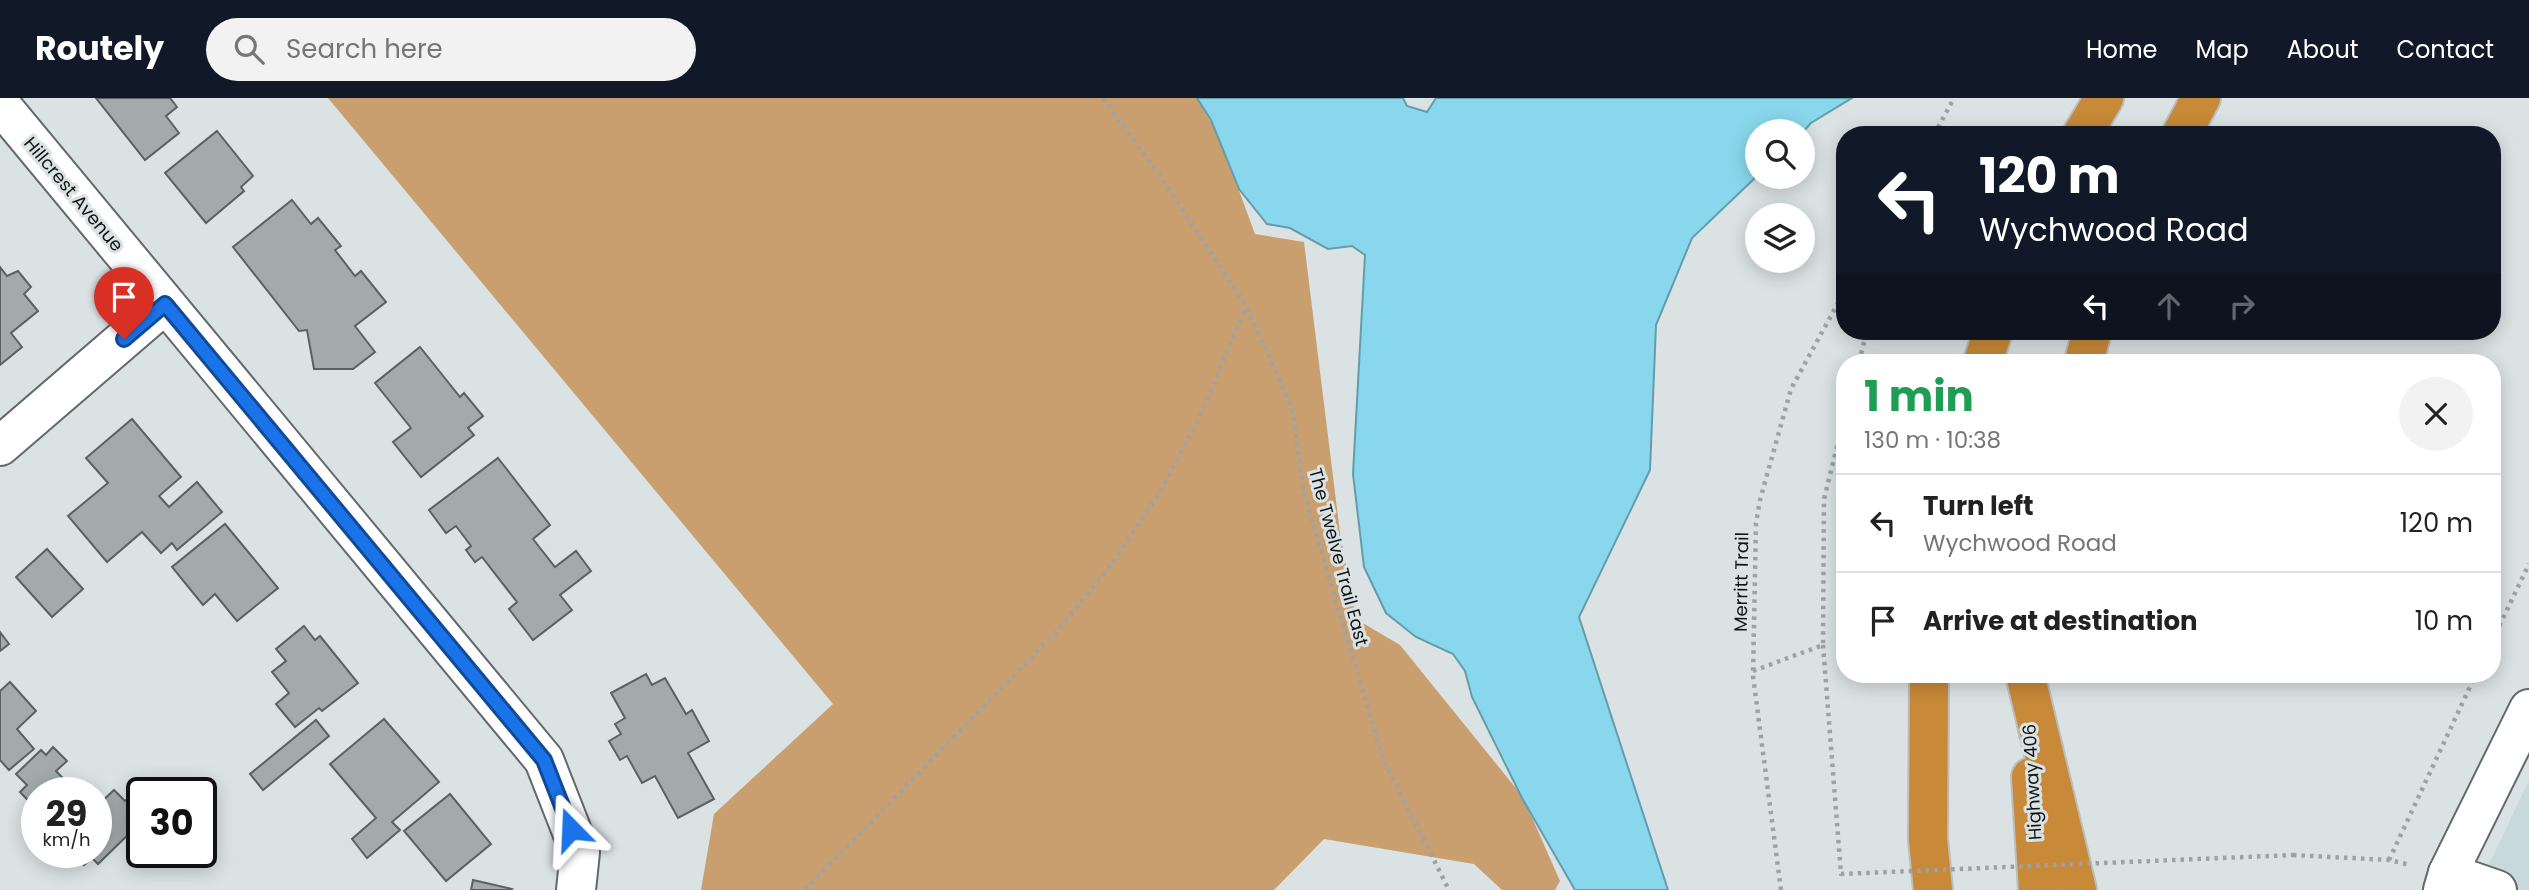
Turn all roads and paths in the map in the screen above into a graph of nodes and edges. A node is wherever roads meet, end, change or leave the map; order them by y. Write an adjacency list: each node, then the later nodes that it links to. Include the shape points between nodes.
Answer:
1 (1102, 98): 10 (path, The Twelve Trail East)
2 (1954, 98): 6 (path)
3 (2104, 98): 7 (highway)
4 (2201, 98): 8 (highway)
5 (0, 104): 9 (street, Hillcrest Avenue)
6 (1939, 126)
7 (2087, 126)
8 (2186, 126)
9 (165, 304): 12 (street); 25 (street, Hillcrest Avenue, via 544,760 580,852)
10 (1246, 306): 26 (path, via 1198,421 1157,497 1108,569 1058,631); 27 (path, The Twelve Trail East, via 1292,408 1304,493 1382,759)
11 (1836, 306): 17 (path, Merritt Trail, via 1792,385 1760,500)
12 (0, 446)
13 (1836, 451): 16 (path, via 1824,499)
14 (2529, 564): 15 (path)
15 (2501, 622)
16 (1823, 645): 17 (path); 23 (path, bridge, via 1841,874 2293,855)
17 (1753, 671): 28 (path, Merritt Trail)
18 (1929, 683): 29 (highway, via 1928,839)
19 (2026, 683): 30 (highway, Highway 406)
20 (2027, 683): 31 (highway)
21 (2472, 683): 23 (path)
22 (2529, 709): 24 (street)
23 (2389, 860): 24 (path)
24 (2445, 882): 32 (street)
25 (576, 890)
26 (805, 890)
27 (1449, 890)
28 (1780, 890)
29 (1933, 890)
30 (2038, 890)
31 (2077, 890)
32 (2497, 890)

